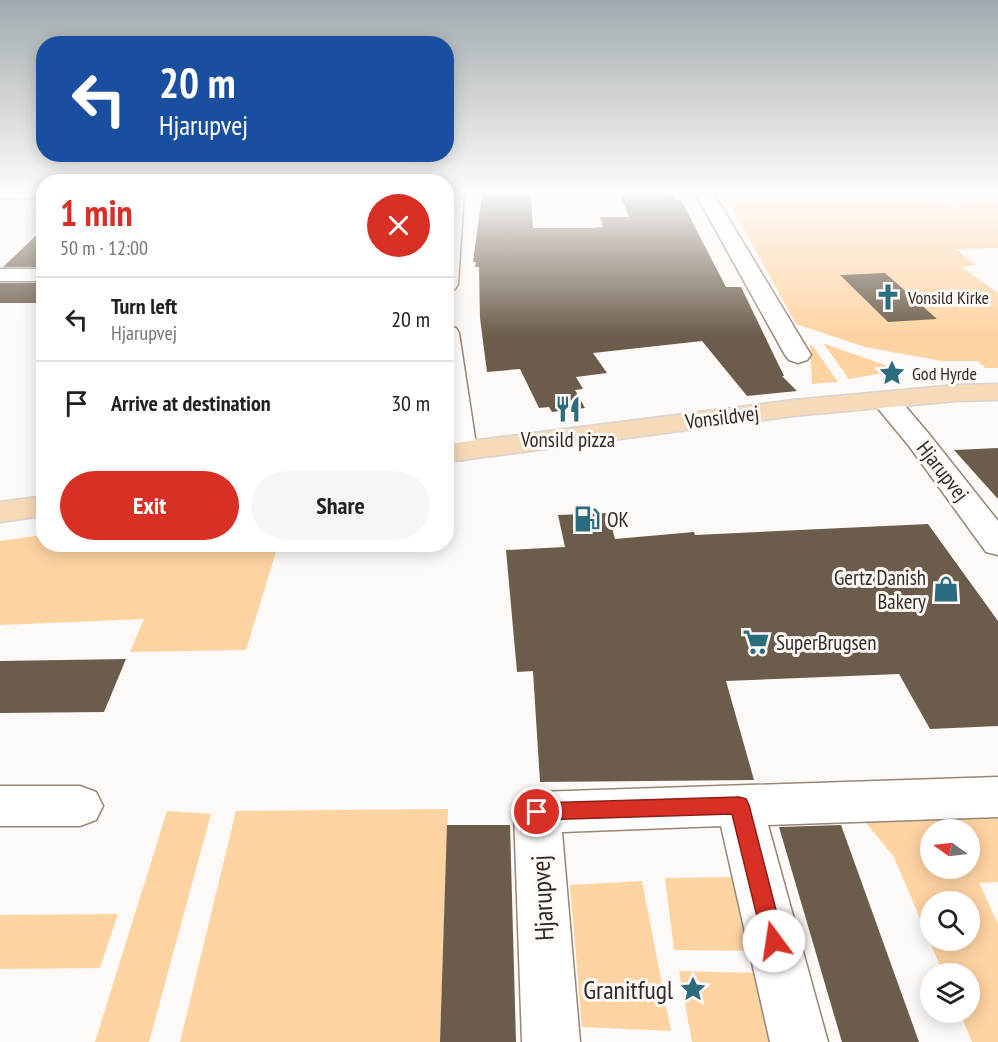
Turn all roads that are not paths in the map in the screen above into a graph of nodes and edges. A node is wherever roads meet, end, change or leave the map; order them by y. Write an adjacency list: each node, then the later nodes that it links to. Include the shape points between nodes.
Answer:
1 (732, 240): 4 (street)
2 (0, 275): 3 (street)
3 (36, 275)
4 (798, 355)
5 (998, 392): 6 (main road, Vonsildvej)
6 (885, 400): 7 (main road, Vonsildvej, via 793,408); 10 (street, Hjarupvej)
7 (454, 452)
8 (36, 507): 9 (main road)
9 (0, 512)
10 (998, 544)
11 (998, 797): 12 (street, Hjarupvej)
12 (739, 805): 15 (street, Hjarupvej, via 537,812); 16 (street)
13 (0, 806): 14 (street)
14 (80, 806)
15 (551, 1042)
16 (800, 1042)

